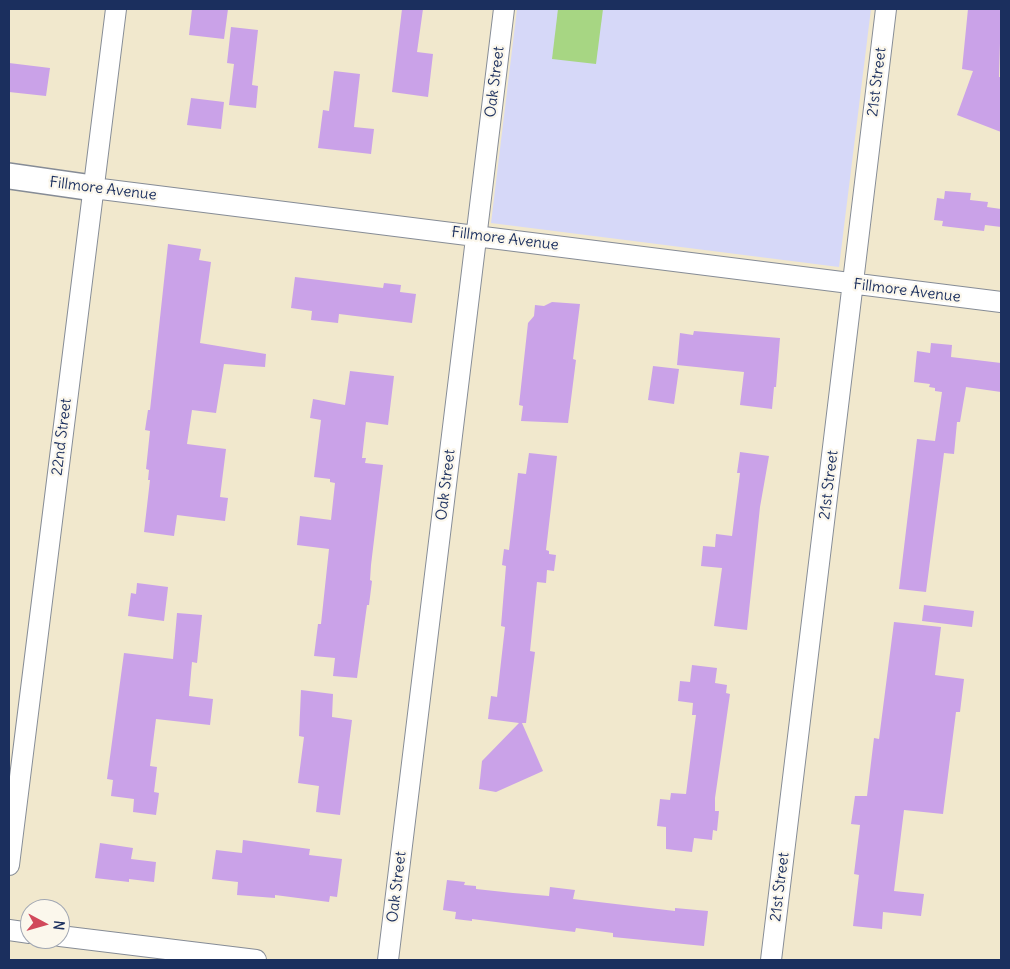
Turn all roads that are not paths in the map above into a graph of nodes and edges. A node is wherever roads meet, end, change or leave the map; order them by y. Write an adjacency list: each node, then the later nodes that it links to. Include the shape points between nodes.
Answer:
1 (116, 9): 5 (street, 22nd Street)
2 (504, 9): 6 (street, Oak Street)
3 (886, 9): 7 (street, 21st Street)
4 (9, 176): 5 (street, Fillmore Avenue)
5 (93, 188): 6 (street, Fillmore Avenue); 9 (street, 22nd Street)
6 (476, 235): 7 (street, Fillmore Avenue); 12 (street, Oak Street)
7 (853, 284): 8 (street, Fillmore Avenue); 13 (street, 21st Street)
8 (1001, 302)
9 (9, 865)
10 (70, 937): 11 (street)
11 (256, 960)
12 (388, 960)
13 (771, 960)

